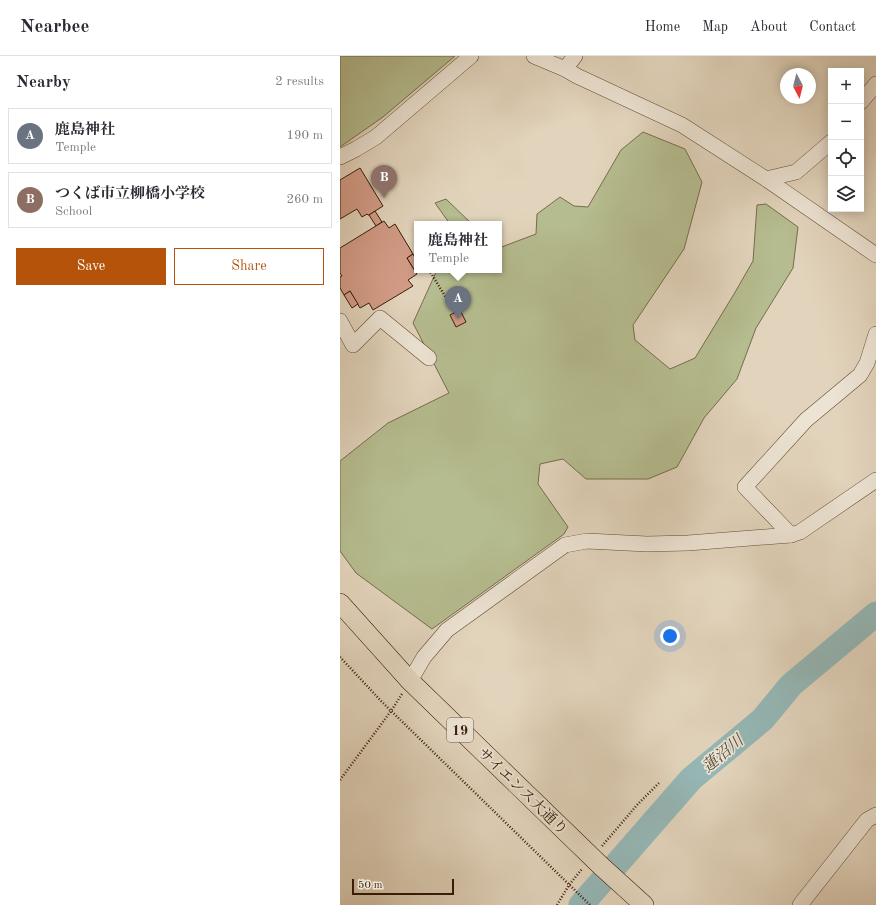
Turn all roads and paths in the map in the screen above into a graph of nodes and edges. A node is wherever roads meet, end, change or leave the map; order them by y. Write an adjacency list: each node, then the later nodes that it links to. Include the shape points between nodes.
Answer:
1 (471, 56): 8 (street, via 376,137)
2 (534, 56): 4 (street)
3 (575, 56): 4 (street)
4 (565, 69): 9 (street, via 682,126)
5 (876, 84): 6 (street)
6 (864, 98)
7 (828, 145): 9 (street, via 796,172)
8 (340, 157)
9 (766, 179): 10 (street)
10 (876, 255)
11 (431, 273): 12 (path)
12 (453, 309)
13 (340, 321): 15 (street, via 353,344 380,318)
14 (876, 334): 17 (street, via 867,363 860,375 806,420 745,487)
15 (429, 358)
16 (876, 480): 17 (street, via 800,532)
17 (791, 535): 20 (street, via 688,543 587,541 565,545 447,630 424,657)
18 (340, 604): 20 (main road, サイエンス大通り / 19)
19 (340, 658): 21 (path)
20 (410, 681): 25 (main road, サイエンス大通り / 19)
21 (391, 711): 22 (path); 26 (path)
22 (340, 780)
23 (660, 782): 25 (path, via 637,805)
24 (876, 815): 30 (street, via 867,820)
25 (596, 862): 26 (path); 29 (main road, サイエンス大通り / 19)
26 (568, 885): 27 (path); 28 (path)
27 (558, 905)
28 (590, 905)
29 (644, 905)
30 (800, 905)

